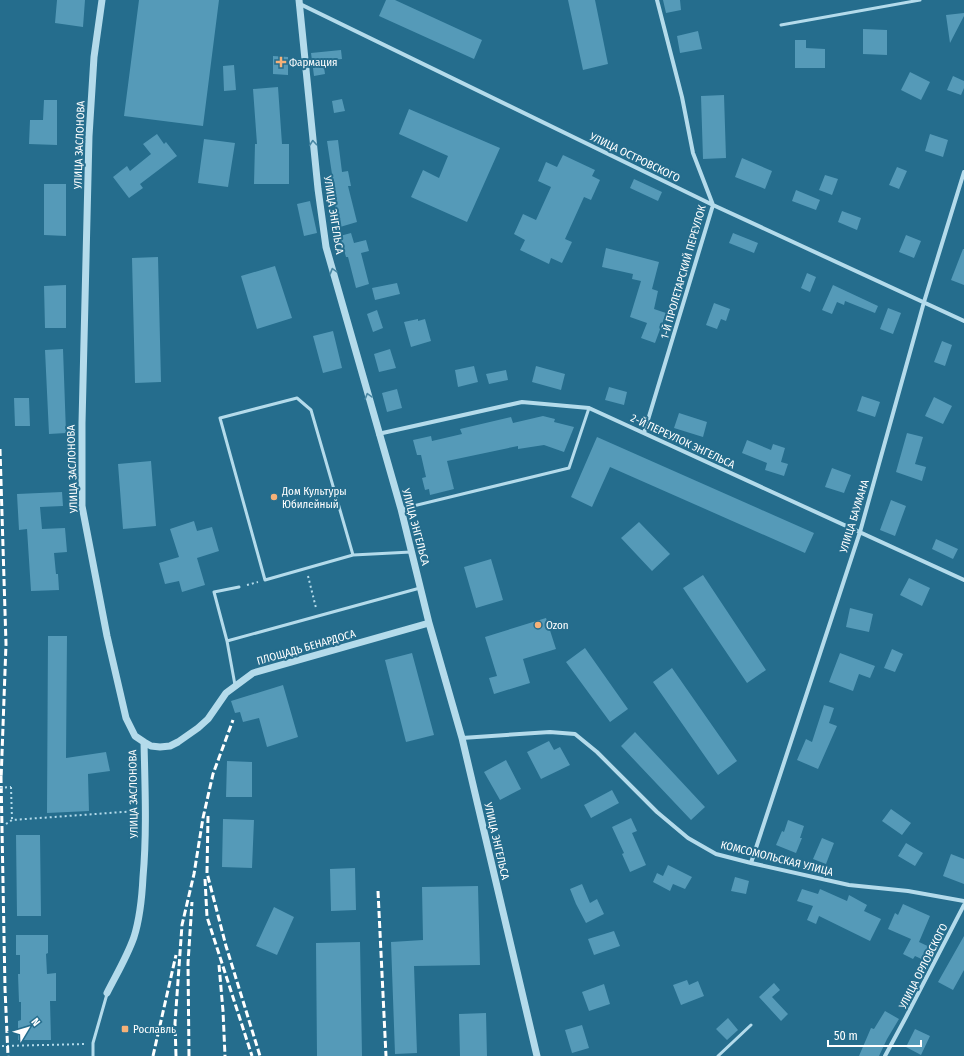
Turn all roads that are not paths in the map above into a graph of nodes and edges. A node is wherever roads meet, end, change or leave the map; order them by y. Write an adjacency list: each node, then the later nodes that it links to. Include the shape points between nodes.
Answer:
1 (102, 0): 24 (street, УЛИЦА ЗАСЛОНОВА, via 94,57 89,136 82,506 126,718 135,736)
2 (657, 0): 7 (street, 1-Й ПРОЛЕТАРСКИЙ ПЕРЕУЛОК, via 682,97 693,153)
3 (920, 0): 5 (lane)
4 (300, 2): 7 (street, УЛИЦА ОСТРОВСКОГО); 12 (street, УЛИЦА ЭНГЕЛЬСА, one-way to 4, via 326,247)
5 (781, 25)
6 (964, 172): 8 (street, УЛИЦА БАУМАНА)
7 (714, 205): 8 (street, УЛИЦА ОСТРОВСКОГО); 11 (street, 1-Й ПРОЛЕТАРСКИЙ ПЕРЕУЛОК)
8 (924, 302): 9 (street, УЛИЦА ОСТРОВСКОГО); 14 (street, УЛИЦА БАУМАНА)
9 (964, 321)
10 (589, 408): 11 (street, 2-Й ПЕРЕУЛОК ЭНГЕЛЬСА); 12 (street, 2-Й ПЕРЕУЛОК ЭНГЕЛЬСА, via 522,402); 13 (lane, via 569,468)
11 (644, 433): 14 (street, 2-Й ПЕРЕУЛОК ЭНГЕЛЬСА)
12 (378, 434): 13 (street, УЛИЦА ЭНГЕЛЬСА)
13 (400, 509): 15 (street, УЛИЦА ЭНГЕЛЬСА)
14 (860, 532): 17 (street, 2-Й ПЕРЕУЛОК ЭНГЕЛЬСА); 25 (street, УЛИЦА БАУМАНА)
15 (411, 552): 16 (lane); 19 (street, УЛИЦА ЭНГЕЛЬСА)
16 (353, 555): 16 (lane, via 311,410 297,398 220,418 265,580)
17 (964, 580)
18 (239, 587): 21 (lane, via 214,592)
19 (420, 588): 20 (street, УЛИЦА ЭНГЕЛЬСА); 21 (lane)
20 (429, 623): 22 (street, ПЛОЩАДЬ БЕНАРДОСА, via 266,668); 23 (street, УЛИЦА ЭНГЕЛЬСА)
21 (227, 641): 22 (lane)
22 (235, 685): 24 (street, ПЛОЩАДЬ БЕНАРДОСА, via 226,693 208,719 178,742 160,748)
23 (462, 738): 25 (street, КОМСОМОЛЬСКАЯ УЛИЦА, via 550,732 575,734 688,838 716,854); 31 (street, УЛИЦА ЭНГЕЛЬСА)
24 (144, 742): 28 (street, УЛИЦА ЗАСЛОНОВА, via 146,810 138,922 128,952)
25 (751, 863): 26 (street, КОМСОМОЛЬСКАЯ УЛИЦА, via 849,885 908,891)
26 (964, 901)
27 (964, 905): 33 (street, УЛИЦА ОРЛОВСКОГО)
28 (107, 993): 30 (lane, via 93,1043)
29 (751, 1025): 32 (lane)
30 (93, 1056)
31 (537, 1056)
32 (718, 1056)
33 (885, 1056)

